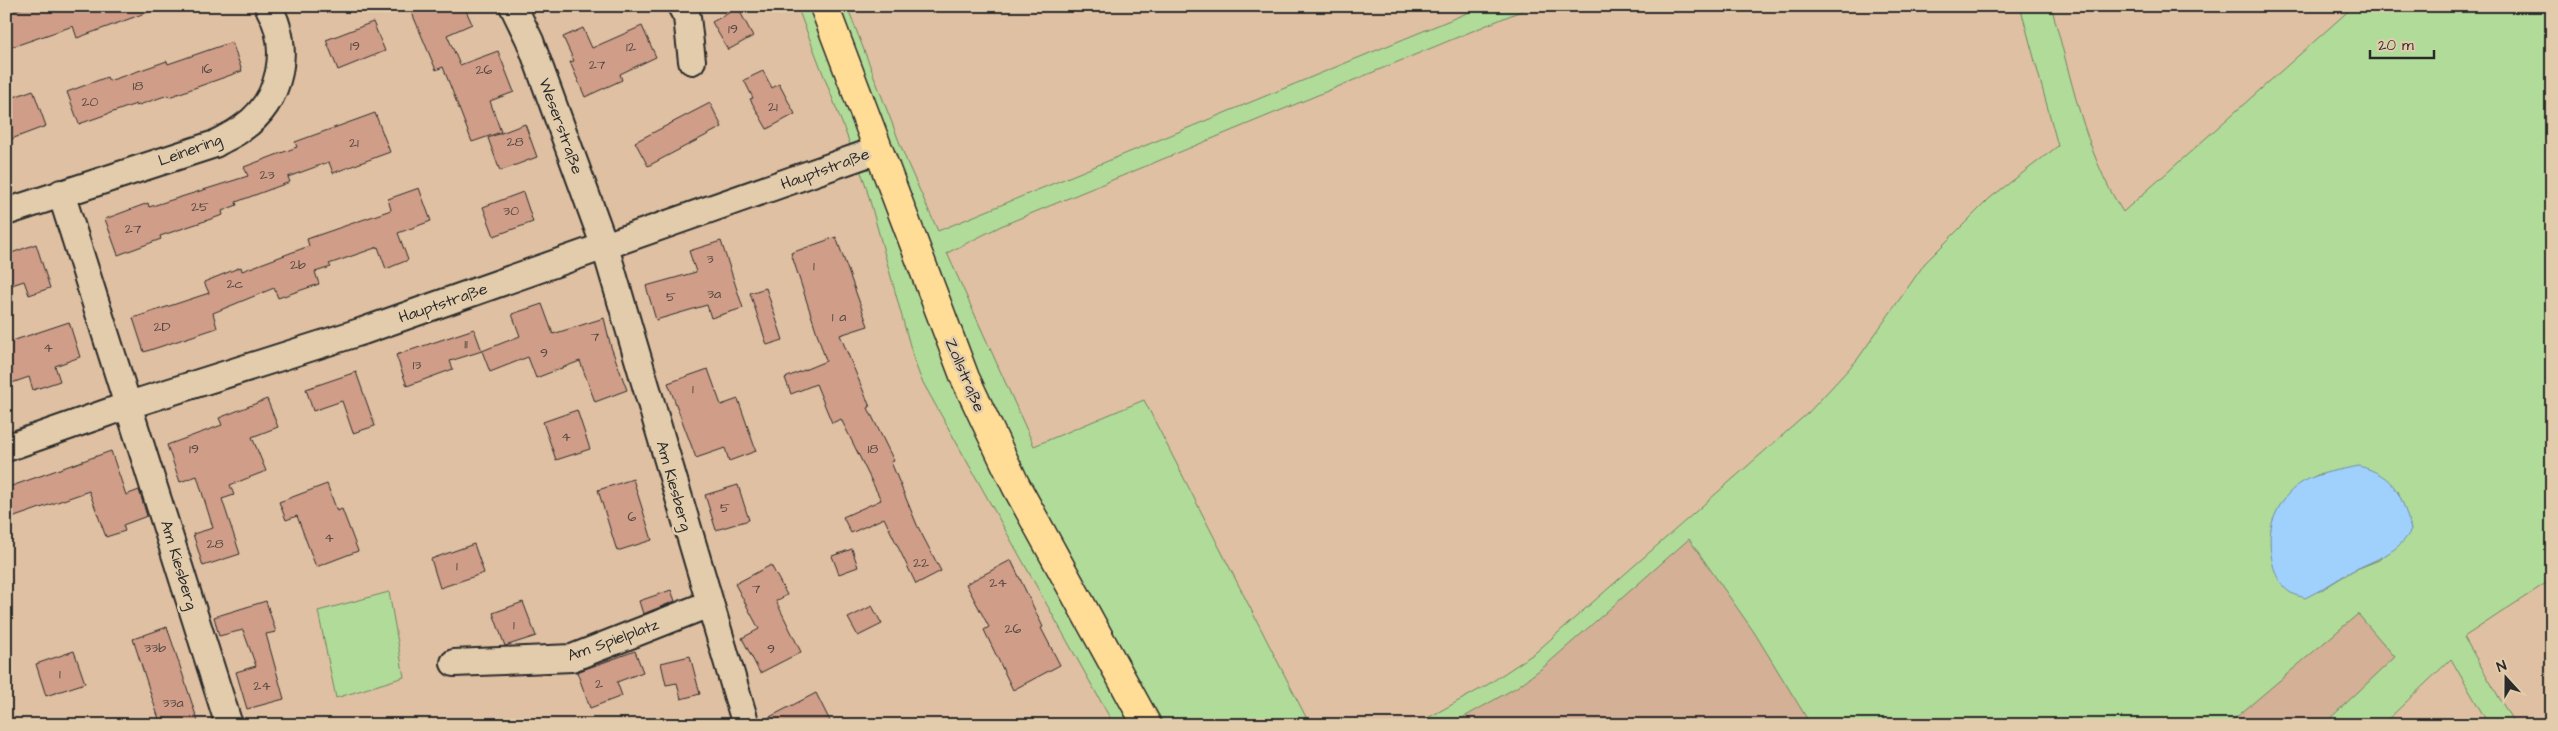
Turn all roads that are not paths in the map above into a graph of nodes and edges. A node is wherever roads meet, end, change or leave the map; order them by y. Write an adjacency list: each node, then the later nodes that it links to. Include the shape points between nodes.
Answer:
1 (268, 6): 7 (street, Leinering, via 277,21 282,44 281,67 274,90 260,112 243,128 214,144)
2 (513, 6): 9 (street, Weserstraße, via 530,41)
3 (681, 6): 5 (street, via 687,17)
4 (824, 6): 6 (main road, Zollstraße)
5 (692, 61)
6 (878, 150): 9 (street, Hauptstraße); 16 (main road, Zollstraße, via 952,346 992,438)
7 (61, 193): 8 (street, Leinering); 10 (street)
8 (6, 212)
9 (605, 247): 10 (street, Hauptstraße, via 363,331); 12 (street, Am Kiesberg)
10 (130, 405): 11 (street, Hauptstraße); 14 (street, Am Kiesberg)
11 (6, 448)
12 (709, 604): 13 (street, Am Spielplatz, via 572,658); 15 (street, Am Kiesberg)
13 (454, 663)
14 (229, 725)
15 (746, 725)
16 (1146, 725)

